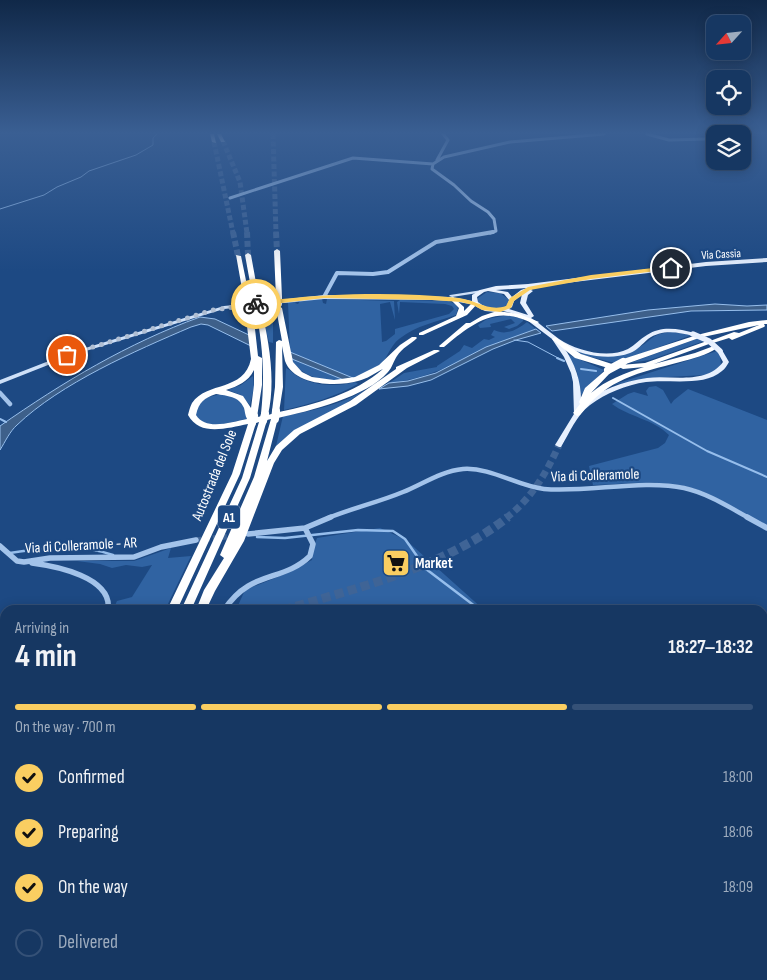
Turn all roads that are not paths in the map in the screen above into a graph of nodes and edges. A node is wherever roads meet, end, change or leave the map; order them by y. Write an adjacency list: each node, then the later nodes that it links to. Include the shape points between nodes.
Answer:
1 (286, 180): 3 (street)
2 (447, 180): 12 (street, via 488,212 494,219 496,230 486,236 436,242 384,273 337,272)
3 (230, 198)
4 (277, 252): 28 (highway)
5 (248, 255): 51 (highway, Autostrada del Sole / A1, bridge, via 268,358 264,418 246,478)
6 (238, 256): 17 (highway, bridge)
7 (767, 260): 8 (main road, Via Cassia, via 706,264)
8 (557, 283): 9 (main road, Via Cassia); 10 (main road, Via Cassia)
9 (534, 288): 15 (main road, Via Cassia, via 523,291); 20 (main road, via 523,298)
10 (489, 290): 11 (main road, Via Cassia); 15 (main road, via 506,294)
11 (482, 291): 13 (main road); 16 (main road, via 474,296)
12 (324, 297): 13 (main road); 35 (main road, via 213,310 74,353)
13 (432, 298): 14 (main road)
14 (453, 299): 16 (main road); 21 (highway, via 462,308)
15 (512, 300): 18 (main road, Via Cassia); 20 (main road)
16 (475, 303): 19 (main road); 21 (highway)
17 (249, 310): 25 (highway)
18 (504, 310): 19 (main road); 22 (main road, via 520,312)
19 (493, 311): 24 (highway, via 472,320)
20 (531, 316): 22 (main road)
21 (459, 317): 31 (highway, via 417,336)
22 (536, 322): 24 (highway, via 504,314 485,317); 27 (main road)
23 (767, 323): 26 (highway); 29 (highway)
24 (466, 327): 34 (highway, via 439,348)
25 (252, 329): 30 (highway)
26 (698, 336): 27 (main road, via 669,330 655,332 633,349 612,354 586,352); 29 (main road, bridge); 32 (highway)
27 (555, 339): 33 (highway, via 578,356); 39 (main road, via 575,371 579,386)
28 (282, 345): 31 (highway, via 289,362 299,374 323,382 342,382 368,375); 48 (highway, A1, via 276,415 258,477)
29 (714, 346): 32 (highway, via 646,365); 39 (highway, via 679,361 614,381 589,398); 39 (main road, via 726,362 711,376 648,380 620,387 591,400)
30 (255, 351): 37 (highway, via 254,364 248,376); 40 (highway, Autostrada del Sole, via 258,386)
31 (394, 356): 34 (highway)
32 (623, 365): 33 (highway, bridge)
33 (608, 368): 39 (highway, via 588,390)
34 (388, 374): 37 (highway, via 340,398 318,405 214,427 199,424 192,415 198,400); 48 (highway, via 372,390 297,432 279,448 239,541)
35 (0, 382)
36 (0, 393): 38 (street)
37 (211, 393): 40 (highway, via 229,392 240,396)
38 (10, 404)
39 (577, 413): 41 (main road)
40 (251, 420): 50 (highway, Autostrada del Sole / A1, via 236,474)
41 (558, 445)
42 (305, 528): 43 (street, Via di Colleramole, via 403,492 451,470 463,469 480,470 543,489 684,488 711,498); 44 (street, Via di Colleramole); 53 (street, via 313,548 309,557 300,564 242,588)
43 (767, 528)
44 (248, 534)
45 (196, 540): 47 (street, Via di Colleramole - AR, via 134,557 50,558)
46 (0, 546): 47 (street, Via di Colleramole - AR, via 17,561)
47 (24, 562): 49 (street, via 79,574 96,585)
48 (208, 593): 52 (highway, A1)
49 (108, 605)
50 (174, 605)
51 (188, 605)
52 (203, 605)
53 (228, 605)

